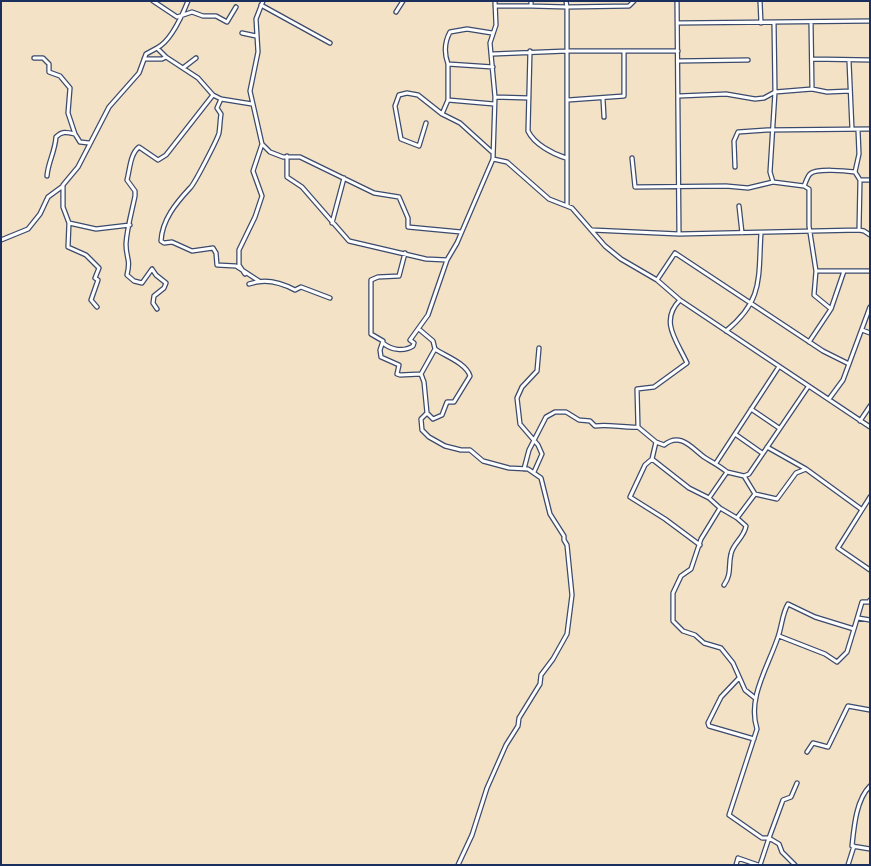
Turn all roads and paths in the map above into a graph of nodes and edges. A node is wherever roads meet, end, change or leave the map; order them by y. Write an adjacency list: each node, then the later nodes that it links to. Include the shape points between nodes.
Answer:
1 (153, 1): 15 (street, via 178,17)
2 (188, 1): 15 (street)
3 (403, 1): 14 (street)
4 (566, 1): 13 (street)
5 (634, 1): 10 (street, via 629,6)
6 (677, 1): 18 (street)
7 (760, 1): 19 (street)
8 (262, 3): 23 (street, via 256,19); 24 (street)
9 (531, 3): 11 (street); 13 (street)
10 (602, 3): 13 (street)
11 (495, 4): 22 (street, via 496,25)
12 (236, 7): 15 (street, via 227,22 216,16 192,12)
13 (567, 7): 27 (street)
14 (396, 12)
15 (184, 15): 25 (street, via 165,44)
16 (870, 20): 17 (street)
17 (811, 22): 20 (street); 35 (street)
18 (678, 23): 19 (street); 28 (street)
19 (761, 23): 20 (street)
20 (774, 23): 45 (street)
21 (242, 33): 23 (street)
22 (492, 33): 30 (street); 40 (street, via 467,29 450,32 445,52)
23 (256, 36): 54 (street, via 258,52 250,84)
24 (330, 43)
25 (157, 48): 31 (street); 34 (street)
26 (530, 51): 27 (street); 30 (street); 49 (street)
27 (567, 51): 29 (street); 53 (street)
28 (678, 51): 29 (street); 38 (street)
29 (624, 52): 51 (street, via 624,96)
30 (493, 54): 41 (street)
31 (166, 57): 34 (street, via 162,60); 42 (street)
32 (34, 58): 63 (street, via 43,58 49,64 49,72 60,76 70,88 68,113)
33 (196, 58): 42 (street)
34 (143, 59): 64 (street, via 139,74 110,107)
35 (813, 59): 39 (street); 43 (street)
36 (748, 60): 38 (street)
37 (870, 60): 39 (street)
38 (678, 61): 47 (street)
39 (849, 61): 44 (street)
40 (448, 64): 41 (street); 52 (street)
41 (493, 67): 48 (street)
42 (183, 68): 46 (street)
43 (812, 89): 44 (street); 45 (street)
44 (850, 91): 59 (street)
45 (776, 92): 47 (street, via 755,99 726,94); 61 (street)
46 (213, 95): 50 (street); 85 (street, via 158,160 138,146 136,149 127,180 135,191)
47 (679, 96): 80 (street)
48 (495, 98): 49 (street); 55 (street)
49 (529, 98): 69 (street, via 530,135)
50 (221, 99): 54 (street); 100 (street, via 217,108 221,114 219,132 193,184 162,225 160,240 192,251 212,248 216,253 217,266 236,266)
51 (603, 99): 53 (street); 57 (street)
52 (448, 100): 55 (street); 56 (street)
53 (568, 100): 69 (street)
54 (252, 104): 65 (street)
55 (494, 104): 66 (street)
56 (442, 114): 58 (street, via 414,94 399,95 395,106 401,139 419,146); 66 (street, via 460,123)
57 (604, 117)
58 (426, 123)
59 (852, 129): 61 (street); 62 (street)
60 (870, 129): 62 (street)
61 (774, 130): 71 (street, via 738,132 734,141); 77 (street, via 770,172)
62 (858, 130): 72 (street, via 859,154)
63 (74, 134): 64 (street, via 80,142); 73 (street, via 65,132 56,137)
64 (89, 143): 78 (street, via 78,167)
65 (262, 144): 67 (street, via 270,152); 100 (street, via 253,171 260,189 260,203 238,256)
66 (493, 153): 68 (street)
67 (287, 156): 74 (street, via 300,158); 84 (street, via 287,177 302,187)
68 (493, 158): 81 (street, via 507,162 549,199); 89 (street)
69 (566, 158): 81 (street)
70 (632, 158): 80 (street, via 635,187)
71 (735, 168)
72 (855, 172): 75 (street); 79 (street, via 814,172 808,176)
73 (47, 176)
74 (344, 178): 84 (street); 89 (street, via 374,193 399,197 408,218 408,227)
75 (860, 180): 76 (street); 87 (street)
76 (870, 180)
77 (773, 182): 79 (street); 80 (street, via 748,188)
78 (63, 185): 83 (street, via 63,208); 94 (street, via 48,197 28,229)
79 (804, 186): 88 (street, via 809,189)
80 (680, 187): 92 (street)
81 (567, 206): 86 (street)
82 (739, 206): 91 (street)
83 (69, 223): 85 (street, via 96,229); 107 (street, via 68,248 86,255 98,268 95,278 98,280 91,300)
84 (332, 223): 95 (street, via 349,242)
85 (130, 225): 109 (street, via 126,242 130,263 128,276 142,283 152,269 166,283 154,296 153,304)
86 (591, 230): 92 (street); 101 (street, via 621,259)
87 (859, 230): 88 (street); 93 (street)
88 (809, 231): 90 (street); 97 (street)
89 (462, 232): 96 (street)
90 (761, 232): 91 (street); 106 (street, via 758,282)
91 (742, 233): 92 (street)
92 (679, 234)
93 (870, 236)
94 (1, 240)
95 (405, 253): 96 (street); 116 (street, via 398,276 371,280 371,334)
96 (447, 260): 111 (street)
97 (816, 271): 98 (street); 110 (street, via 814,295)
98 (844, 271): 99 (street); 110 (street)
99 (870, 271)
100 (245, 274): 102 (street)
101 (657, 280): 105 (street); 106 (street, via 676,253)
102 (259, 281): 103 (street); 104 (street, via 295,290 301,287)
103 (249, 284)
104 (330, 298)
105 (680, 300): 113 (street); 128 (street, via 669,326 687,363 654,387 637,389)
106 (752, 304): 113 (street); 115 (street)
107 (96, 307)
108 (870, 307): 112 (street)
109 (157, 309)
110 (831, 309): 115 (street)
111 (420, 330): 116 (street, via 410,340 414,343 411,348 392,349); 118 (street, via 433,341)
112 (862, 330): 114 (street); 119 (street)
113 (726, 331): 120 (street)
114 (870, 333)
115 (809, 342): 119 (street)
116 (383, 343): 121 (street, via 381,358 399,365 397,374)
117 (539, 348): 132 (street, via 537,371 522,387 517,398 520,424)
118 (434, 349): 121 (street); 126 (street, via 456,361 470,372 470,376 454,402 447,402 442,415 433,419)
119 (850, 364): 123 (street)
120 (778, 368): 122 (street); 125 (street)
121 (421, 374): 126 (street)
122 (808, 387): 123 (street); 130 (street)
123 (829, 399): 127 (street)
124 (870, 406): 127 (street)
125 (751, 409): 130 (street); 131 (street)
126 (427, 413): 138 (street, via 421,419 422,430 437,442 470,450 484,461 496,465)
127 (860, 421): 129 (street)
128 (638, 427): 132 (street, via 595,426 566,412 555,412 546,417); 133 (street)
129 (870, 427)
130 (779, 428): 134 (street)
131 (735, 434): 135 (street); 137 (street)
132 (535, 442): 138 (street, via 529,450); 140 (street, via 542,457)
133 (656, 442): 136 (street); 137 (street, via 664,444 677,439 687,442)
134 (767, 446): 135 (street); 139 (street)
135 (762, 453): 142 (street, via 749,474)
136 (652, 459): 145 (street, via 689,488); 149 (street, via 645,465 630,497)
137 (716, 463): 141 (street)
138 (524, 469): 140 (street)
139 (806, 469): 143 (street, via 796,473 777,499); 147 (street)
140 (534, 472): 167 (street, via 541,478 550,514 567,545 572,595 568,628 506,745)
141 (727, 472): 142 (street); 145 (street)
142 (744, 476): 143 (street)
143 (755, 494): 148 (street)
144 (870, 497): 147 (street)
145 (708, 498): 146 (street)
146 (720, 508): 148 (street); 149 (street)
147 (861, 510): 150 (street, via 838,548)
148 (737, 518): 151 (street, via 746,526 745,533 732,551 731,572)
149 (700, 546): 157 (street, via 691,569 681,576 673,593 673,622 704,643 721,648 733,663)
150 (870, 570)
151 (724, 585)
152 (869, 602): 153 (street, via 862,602)
153 (858, 618): 154 (street); 155 (street)
154 (870, 620)
155 (854, 629): 156 (street, via 847,652 837,662); 156 (street, via 815,617 788,604)
156 (779, 636): 158 (street)
157 (739, 678): 158 (street); 160 (street, via 721,696 708,723)
158 (755, 698): 160 (street, via 757,730)
159 (870, 710): 161 (street, via 848,706 828,747 813,743)
160 (754, 739): 164 (street, via 729,815 762,838)
161 (808, 752)
162 (797, 783): 164 (street, via 791,797 783,800)
163 (870, 786): 165 (street, via 857,808)
164 (769, 838): 169 (street); 170 (street, via 779,844 782,852)
165 (854, 846): 166 (street); 171 (street)
166 (870, 849)
167 (458, 865)
168 (736, 865): 169 (street, via 738,858)
169 (759, 865)
170 (796, 865)
171 (848, 865)

